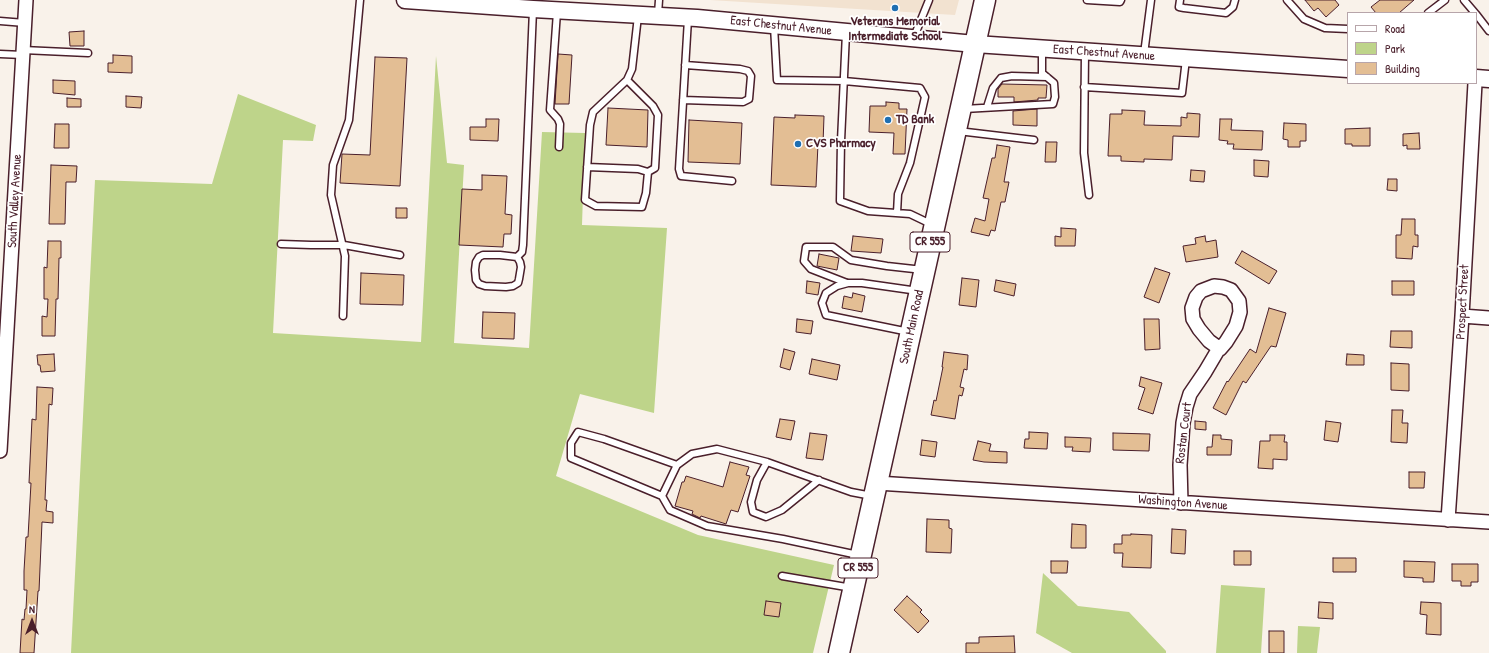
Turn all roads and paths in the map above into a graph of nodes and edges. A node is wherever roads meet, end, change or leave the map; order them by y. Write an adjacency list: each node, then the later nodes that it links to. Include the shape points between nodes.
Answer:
1 (26, 0): 23 (street, South Valley Avenue)
2 (360, 0): 59 (lane, via 349,120 333,165 331,195)
3 (405, 0): 14 (street, East Chestnut Avenue)
4 (929, 0): 28 (lane)
5 (985, 0): 29 (main road, South Main Road / CR 555)
6 (1087, 0): 7 (lane)
7 (1121, 0)
8 (1151, 0): 35 (lane)
9 (1180, 0): 10 (lane, via 1179,7 1226,12 1233,7)
10 (1235, 0)
11 (1287, 0): 25 (lane, via 1304,19 1325,28)
12 (1445, 0): 17 (lane)
13 (1464, 0): 18 (lane)
14 (524, 6): 16 (street, East Chestnut Avenue); 61 (lane, via 523,245 522,252)
15 (659, 8): 19 (street, East Chestnut Avenue); 21 (street, East Chestnut Avenue)
16 (557, 10): 19 (street, East Chestnut Avenue); 51 (lane, via 550,110 560,124)
17 (1429, 12)
18 (1475, 12)
19 (638, 14): 42 (lane, via 632,70)
20 (1477, 14): 26 (lane)
21 (688, 17): 24 (street, East Chestnut Avenue); 37 (lane)
22 (0, 21): 23 (lane)
23 (25, 23): 31 (street, South Valley Avenue)
24 (774, 25): 27 (street, East Chestnut Avenue); 43 (lane, via 777,80)
25 (1347, 29)
26 (1489, 31)
27 (846, 32): 28 (street, East Chestnut Avenue); 43 (lane)
28 (914, 38): 29 (street, East Chestnut Avenue)
29 (975, 44): 30 (street, East Chestnut Avenue); 48 (main road, South Main Road / CR 555)
30 (1042, 49): 32 (street, East Chestnut Avenue); 39 (lane, via 1041,71)
31 (23, 52): 33 (lane); 34 (lane); 70 (street, South Valley Avenue)
32 (1085, 52): 35 (street, East Chestnut Avenue); 45 (lane)
33 (88, 53)
34 (0, 54)
35 (1144, 56): 36 (street, East Chestnut Avenue)
36 (1186, 58): 38 (street, East Chestnut Avenue); 45 (lane, via 1182,93)
37 (685, 65): 46 (lane); 46 (lane, via 740,69 751,76 749,99 743,102)
38 (1347, 69)
39 (1047, 77): 47 (lane, via 1000,78 993,88); 47 (lane, via 1054,83 1054,104)
40 (1477, 78): 41 (street)
41 (1489, 79)
42 (626, 80): 52 (lane, via 593,112); 53 (lane, via 653,106 658,115 655,168)
43 (844, 81): 56 (lane, via 840,201 868,211); 56 (lane, via 920,88 925,96 910,163 898,194)
44 (1475, 84): 66 (street, Prospect Street)
45 (1084, 87): 55 (lane, via 1084,152)
46 (684, 100): 54 (lane, via 681,176)
47 (987, 107): 48 (lane)
48 (960, 109): 49 (main road, South Main Road / CR 555)
49 (955, 130): 50 (lane); 57 (main road, South Main Road / CR 555)
50 (1034, 140)
51 (559, 147)
52 (587, 167): 53 (lane, via 638,169); 53 (lane, via 585,200 596,206 642,207)
53 (648, 172)
54 (732, 181)
55 (1089, 194)
56 (897, 213): 57 (lane, via 910,214)
57 (934, 226): 62 (main road, South Main Road / CR 555)
58 (281, 244): 59 (lane)
59 (344, 245): 60 (lane); 65 (lane)
60 (400, 255)
61 (517, 257): 61 (lane, via 521,267 518,283 513,286 485,286 476,280 476,262 479,257)
62 (924, 270): 63 (lane, via 851,260 833,247 806,247 804,261 811,269); 64 (main road, South Main Road / CR 555)
63 (848, 283): 64 (lane); 68 (lane, via 826,293 822,303 826,315)
64 (920, 291): 68 (main road, South Main Road / CR 555)
65 (343, 316)
66 (1462, 316): 67 (street); 77 (street, Prospect Street)
67 (1489, 318)
68 (911, 332): 74 (main road, South Main Road / CR 555)
69 (1220, 348): 69 (street, Rostan Court, via 1209,341 1193,319 1192,308 1196,297 1201,291 1214,286 1231,290 1240,306 1236,326); 76 (street, Rostan Court, via 1190,394 1186,407 1180,465)
70 (0, 451)
71 (767, 462): 72 (lane, via 718,448 692,454); 73 (lane); 73 (lane, via 757,480 751,502 753,512 766,517 782,510)
72 (677, 466): 75 (lane); 75 (lane, via 578,432 571,443 571,458)
73 (819, 480): 74 (lane, via 851,492)
74 (875, 489): 76 (street, Washington Avenue); 79 (main road, South Main Road / CR 555)
75 (662, 496): 79 (lane, via 670,510 707,526)
76 (1181, 503): 77 (street, Washington Avenue)
77 (1448, 520): 78 (street, Washington Avenue)
78 (1489, 522)
79 (860, 555): 81 (main road, South Main Road / CR 555)
80 (782, 576): 81 (lane)
81 (853, 588): 82 (main road, South Main Road / CR 555)
82 (839, 653)

